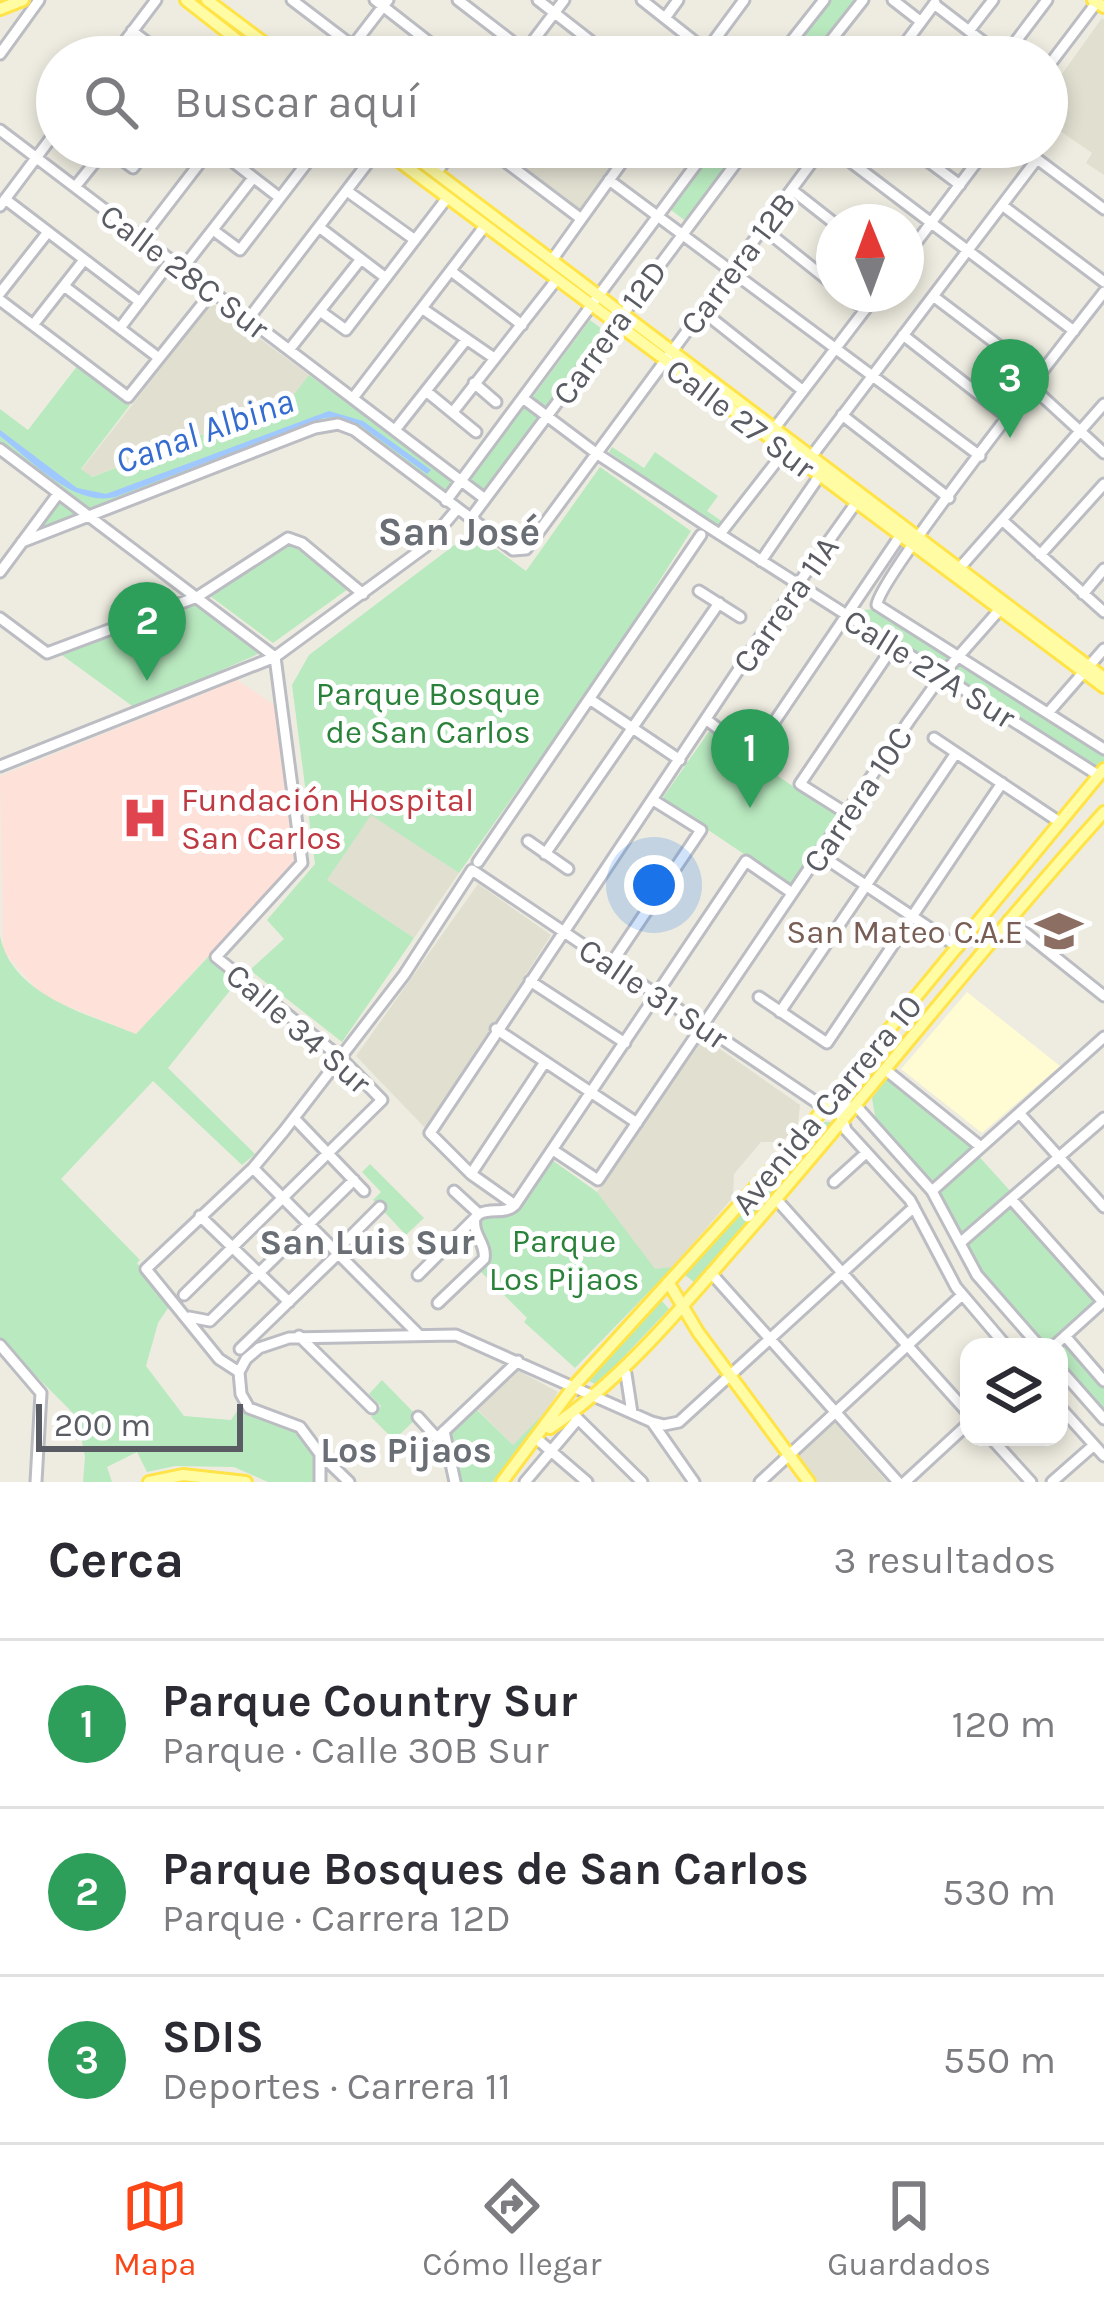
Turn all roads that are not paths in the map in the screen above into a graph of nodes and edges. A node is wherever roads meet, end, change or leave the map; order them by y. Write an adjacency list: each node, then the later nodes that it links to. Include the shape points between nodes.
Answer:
1 (23, 0): 21 (main road)
2 (39, 0): 45 (street)
3 (156, 0): 25 (street)
4 (186, 0): 29 (main road)
5 (207, 0): 30 (main road)
6 (292, 0): 31 (street)
7 (458, 0): 34 (street)
8 (538, 0): 22 (street)
9 (564, 0): 22 (street)
10 (642, 0): 23 (street)
11 (678, 0): 23 (street)
12 (744, 0): 38 (street)
13 (824, 0): 39 (street)
14 (863, 0): 40 (street)
15 (893, 0): 24 (street)
16 (993, 0): 26 (street)
17 (1047, 0): 43 (street)
18 (382, 2): 32 (street); 33 (street)
19 (936, 2): 24 (street); 26 (street)
20 (1098, 3): 44 (street)
21 (0, 9)
22 (554, 13): 35 (street); 36 (street)
23 (665, 18): 37 (street)
24 (920, 21): 41 (street)
25 (132, 31): 27 (street); 28 (street)
26 (969, 31): 42 (street)
27 (128, 36)
28 (139, 36)
29 (233, 36)
30 (256, 36)
31 (339, 36)
32 (359, 36)
33 (423, 36)
34 (503, 36)
35 (539, 36)
36 (584, 36)
37 (685, 36)
38 (720, 36)
39 (796, 36)
40 (835, 36)
41 (911, 36)
42 (976, 36)
43 (1020, 36)
44 (1068, 41)
45 (0, 54)
46 (0, 130): 47 (street, Calle 28C Sur)
47 (36, 158): 76 (street)
48 (49, 168): 71 (street, Calle 28C Sur)
49 (90, 168): 71 (street)
50 (197, 168): 90 (street)
51 (240, 168): 68 (street)
52 (303, 168): 74 (street)
53 (363, 168): 72 (street)
54 (408, 168): 75 (main road, Calle 27 Sur)
55 (429, 168): 67 (main road, Calle 27 Sur)
56 (440, 168): 67 (street)
57 (515, 168): 81 (street)
58 (618, 168): 69 (street)
59 (693, 168): 80 (street, Carrera 12D)
60 (732, 168): 89 (street, Carrera 12D)
61 (810, 168): 73 (street, Carrera 12B)
62 (856, 168): 82 (street)
63 (938, 168): 70 (street)
64 (971, 168): 70 (street)
65 (1030, 168): 77 (street)
66 (1049, 168): 79 (street)
67 (436, 173): 95 (main road, Calle 27 Sur)
68 (253, 178): 74 (street); 86 (street)
69 (609, 181): 80 (street); 81 (street)
70 (960, 185): 82 (street)
71 (75, 188): 90 (street, Calle 28C Sur)
72 (346, 190): 83 (street); 91 (street)
73 (792, 190): 78 (street); 85 (street, Carrera 12B)
74 (280, 198): 86 (street, via 239,250)
75 (447, 198): 84 (main road, Calle 27 Sur); 91 (street)
76 (2, 203): 87 (street)
77 (1002, 205): 92 (street); 103 (street)
78 (816, 209)
79 (1104, 209)
80 (657, 215): 89 (street); 109 (street, Carrera 12D)
81 (580, 218): 95 (street)
82 (931, 223): 88 (street); 92 (street)
83 (319, 227): 93 (street); 115 (street)
84 (484, 227): 98 (street); 102 (main road, Calle 27 Sur)
85 (764, 229): 99 (street); 100 (street, Carrera 12B)
86 (213, 230): 97 (street)
87 (48, 232): 94 (street); 108 (street)
88 (924, 232)
89 (681, 234): 100 (street); 116 (street, Carrera 12D)
90 (142, 238): 96 (street, Calle 28C Sur)
91 (415, 240): 101 (street)
92 (968, 250): 107 (street); 120 (street)
93 (361, 259): 101 (street); 113 (street)
94 (84, 260): 104 (street); 110 (street)
95 (552, 260): 109 (main road, Calle 27 Sur)
96 (171, 261): 97 (street, Calle 28C Sur); 110 (street)
97 (182, 269): 105 (street, Calle 28C Sur)
98 (451, 271): 111 (street); 118 (street)
99 (816, 271)
100 (730, 272): 112 (street, Carrera 12B); 123 (street)
101 (386, 278): 113 (street, via 346,330)
102 (557, 280): 109 (main road, Calle 27 Sur); 118 (street)
103 (1104, 282)
104 (64, 286): 117 (street); 119 (street)
105 (212, 292): 115 (street, Calle 28C Sur); 126 (street)
106 (1104, 292): 120 (street)
107 (933, 296): 121 (street); 129 (street)
108 (0, 297): 117 (street)
109 (596, 301): 116 (main road, Calle 27 Sur); 135 (street, Carrera 12D)
110 (140, 302): 119 (street)
111 (423, 309): 122 (street); 134 (street)
112 (700, 310): 125 (street, Carrera 12B); 132 (street)
113 (320, 311): 124 (street)
114 (863, 312): 123 (street)
115 (248, 318): 124 (street, Calle 28C Sur)
116 (619, 319): 125 (main road, Calle 27 Sur); 140 (street, Carrera 12D)
117 (34, 325): 126 (street, via 128,397)
118 (522, 325): 127 (street)
119 (120, 328): 126 (street)
120 (1075, 331): 129 (street)
121 (903, 335): 128 (street); 141 (street)
122 (466, 340): 127 (street); 133 (street)
123 (836, 347): 128 (street); 132 (street)
124 (289, 350): 134 (street, Calle 28C Sur)
125 (669, 356): 142 (main road, Calle 27 Sur); 146 (main road, Calle 27 Sur); 148 (street, Carrera 12B)
126 (159, 358)
127 (494, 358): 130 (street)
128 (873, 375): 139 (street); 150 (street)
129 (1040, 377): 131 (street)
130 (474, 383): 136 (street); 138 (street)
131 (1032, 388): 141 (street); 144 (street)
132 (802, 390): 142 (street)
133 (425, 391): 138 (street); 143 (street)
134 (352, 398): 143 (street, Calle 28C Sur)
135 (524, 399): 140 (street, Calle 27A Sur); 153 (street, Carrera 12D)
136 (496, 402)
137 (1104, 404): 144 (street)
138 (453, 412): 145 (street)
139 (842, 415): 151 (street); 156 (street)
140 (547, 417): 148 (street, Calle 27A Sur); 157 (street, Carrera 12D)
141 (1009, 418): 150 (street)
142 (774, 429): 146 (main road, Calle 27 Sur)
143 (394, 430): 153 (street, Calle 28C Sur)
144 (1080, 431): 149 (street); 163 (street)
145 (476, 432)
146 (788, 446): 151 (main road, Calle 27 Sur); 152 (main road, Calle 27 Sur); 164 (street)
147 (0, 449): 155 (street)
148 (596, 453): 162 (street, Carrera 12B, via 521,551); 164 (street, Calle 27A Sur)
149 (1104, 454)
150 (980, 456): 156 (street)
151 (811, 457): 152 (main road, Calle 27 Sur)
152 (822, 472): 158 (main road, Calle 27 Sur); 171 (street)
153 (462, 481): 157 (street, Calle 28C Sur); 159 (street, Carrera 12D)
154 (1104, 484): 169 (street)
155 (58, 494): 161 (street); 167 (street)
156 (949, 498): 168 (street)
157 (485, 499): 162 (street, Carrera 12D)
158 (858, 500): 166 (main road, Calle 27 Sur); 168 (main road, Calle 27 Sur); 175 (street, Carrera 11A)
159 (446, 501): 160 (street); 161 (street, via 338,424)
160 (457, 509): 162 (street); 177 (street, via 425,547)
161 (88, 516): 167 (street); 179 (street)
162 (471, 518)
163 (1002, 520): 169 (street); 174 (street)
164 (720, 534): 171 (street, Calle 27A Sur)
165 (701, 535): 195 (street)
166 (900, 536): 168 (main road, Calle 27 Sur); 184 (street)
167 (22, 542): 170 (street)
168 (915, 542): 174 (main road, Calle 27 Sur); 181 (street)
169 (1040, 555): 178 (street)
170 (4, 556): 173 (street)
171 (761, 561): 175 (street, Calle 27A Sur)
172 (1104, 569): 178 (street)
173 (0, 572)
174 (956, 572): 182 (main road, Calle 27 Sur)
175 (796, 584): 184 (street, Calle 27A Sur); 197 (street, Carrera 11A)
176 (700, 590): 180 (street)
177 (363, 594): 179 (street, via 289,538); 189 (street)
178 (1083, 594): 183 (street)
179 (197, 597): 186 (street, via 46,653); 189 (street)
180 (719, 603): 185 (street); 198 (street)
181 (877, 605): 184 (street); 190 (street, Calle 27A Sur)
182 (1003, 607): 190 (street, Carrera 10C); 191 (main road, Calle 27 Sur)
183 (1104, 612)
184 (847, 615): 187 (street, Calle 27A Sur); 197 (street, via 752,754)
185 (740, 617)
186 (0, 618)
187 (894, 645): 192 (street, Calle 27A Sur); 208 (street, via 800,784)
188 (1104, 649): 191 (street)
189 (274, 657): 203 (street); 231 (street, Calle 34 Sur, via 302,863 216,957)
190 (959, 658): 192 (street, Carrera 10C); 196 (street, Calle 27A Sur)
191 (1086, 669): 193 (main road, Calle 27 Sur); 194 (main road, Calle 27 Sur); 196 (street)
192 (943, 675): 204 (street, Calle 27A Sur); 208 (street, Carrera 10C)
193 (1104, 678)
194 (1104, 687)
195 (591, 700): 198 (street); 213 (street)
196 (1048, 713): 200 (street, Calle 27A Sur)
197 (707, 720): 202 (street, Carrera 11A)
198 (632, 728): 202 (street); 211 (street)
199 (934, 738): 201 (street)
200 (1104, 749)
201 (956, 753): 205 (street); 215 (street)
202 (680, 760): 206 (street, Carrera 11A)
203 (0, 766)
204 (1101, 772): 209 (main road, Avenida Carrera 10)
205 (1002, 783): 209 (street); 217 (street)
206 (653, 800): 219 (street, Carrera 11A); 221 (street, via 701,830)
207 (1104, 812): 218 (main road, Avenida Carrera 10)
208 (846, 813): 212 (street, Carrera 10C)
209 (1058, 821): 220 (main road, Avenida Carrera 10)
210 (528, 842): 211 (street)
211 (545, 854): 214 (street)
212 (819, 854): 215 (street); 216 (street, Carrera 10C)
213 (475, 866): 219 (street, Calle 31 Sur); 231 (street)
214 (568, 869)
215 (866, 886): 217 (street); 226 (street)
216 (792, 893): 223 (street, via 746,861); 227 (street, Carrera 10C)
217 (912, 916): 220 (street); 226 (street, via 826,1043)
218 (1010, 920): 224 (street); 233 (main road, Avenida Carrera 10)
219 (563, 932): 221 (street, Calle 31 Sur); 222 (street, Carrera 11A)
220 (958, 947): 236 (main road, Avenida Carrera 10)
221 (610, 964): 223 (street, Calle 31 Sur)
222 (530, 981): 228 (street, Carrera 11A); 230 (street)
223 (656, 993): 227 (street, Calle 31 Sur); 230 (street)
224 (1104, 996)
225 (759, 998): 226 (street)
226 (780, 1012)
227 (703, 1027): 236 (street, Calle 31 Sur); 241 (street, Carrera 10C)
228 (496, 1029): 232 (street); 248 (street, Carrera 11A, via 430,1133)
229 (1104, 1037): 237 (street)
230 (625, 1043): 234 (street)
231 (341, 1058): 238 (street); 244 (street, Calle 34 Sur, via 382,1100)
232 (544, 1062): 234 (street); 248 (street)
233 (887, 1070): 235 (main road, Avenida Carrera 10); 242 (street)
234 (590, 1093): 241 (street); 243 (street)
235 (856, 1107): 236 (street); 240 (main road, Avenida Carrera 10); 251 (street)
236 (832, 1108): 240 (street); 270 (main road, Avenida Carrera 10)
237 (1020, 1114): 242 (street); 246 (street)
238 (295, 1118): 244 (street); 247 (street)
239 (1104, 1118): 246 (street)
240 (842, 1123): 245 (street); 254 (main road, Avenida Carrera 10)
241 (637, 1124): 243 (street, Carrera 10C, via 598,1180)
242 (981, 1147): 251 (street)
243 (553, 1150): 256 (street)
244 (328, 1153): 249 (street); 253 (street)
245 (866, 1153): 250 (street); 258 (street)
246 (1060, 1157): 255 (street); 259 (street)
247 (253, 1168): 253 (street); 260 (street)
248 (467, 1177): 256 (street); 261 (street, via 452,1192)
249 (354, 1180): 252 (street); 262 (street)
250 (834, 1182)
251 (932, 1190): 263 (street)
252 (364, 1191)
253 (283, 1197): 262 (street); 264 (street)
254 (776, 1199): 266 (street); 268 (main road, Avenida Carrera 10)
255 (1012, 1201): 263 (street); 273 (street)
256 (515, 1205): 261 (street)
257 (380, 1207): 265 (street)
258 (914, 1207): 266 (street); 272 (street)
259 (1104, 1207)
260 (200, 1216): 264 (street); 277 (street, via 146,1269)
261 (477, 1216): 269 (street); 275 (street, via 482,1263)
262 (309, 1224): 265 (street); 267 (street)
263 (960, 1244): 283 (street)
264 (232, 1248): 267 (street); 271 (street)
265 (337, 1253): 274 (street); 278 (street)
266 (843, 1272): 281 (street); 286 (street)
267 (256, 1273): 274 (street); 277 (street, via 208,1322)
268 (711, 1274): 276 (main road, Avenida Carrera 10); 281 (street)
269 (418, 1276)
270 (670, 1285): 276 (main road); 294 (main road, Avenida Carrera 10)
271 (184, 1295)
272 (962, 1295): 282 (street); 286 (street)
273 (1103, 1301): 280 (street)
274 (289, 1302): 287 (street)
275 (438, 1303)
276 (681, 1304): 291 (main road); 295 (main road, Avenida Carrera 10)
277 (189, 1317): 289 (street, via 219,1359)
278 (418, 1334): 279 (street); 288 (street, via 456,1335)
279 (298, 1336): 289 (street, via 259,1348); 297 (street)
280 (1065, 1336): 284 (street); 293 (street)
281 (770, 1338): 291 (street); 298 (street)
282 (999, 1338)
283 (1032, 1338)
284 (1063, 1338)
285 (0, 1345): 315 (street, via 39,1388)
286 (908, 1346): 296 (street); 298 (street)
287 (240, 1348)
288 (518, 1360): 294 (street); 306 (street)
289 (239, 1372): 311 (street, via 245,1404 294,1423)
290 (626, 1374): 299 (street)
291 (730, 1374): 304 (street, via 679,1422); 312 (main road)
292 (1068, 1378): 303 (street)
293 (1104, 1381)
294 (574, 1386): 295 (street); 307 (main road, Avenida Carrera 10)
295 (594, 1395): 299 (street); 300 (main road, Avenida Carrera 10)
296 (960, 1404)
297 (372, 1408)
298 (836, 1411): 312 (street); 326 (street)
299 (632, 1413): 304 (street)
300 (575, 1416): 307 (main road, Avenida Carrera 10); 310 (street); 322 (street)
301 (1068, 1416): 308 (street)
302 (418, 1417): 306 (street)
303 (1104, 1419)
304 (652, 1422): 323 (street)
305 (960, 1431): 326 (street)
306 (441, 1434): 320 (street)
307 (540, 1436): 310 (street); 314 (main road, Avenida Carrera 10)
308 (1094, 1445): 313 (street); 328 (street)
309 (998, 1446): 327 (street)
310 (552, 1449): 314 (street); 321 (street)
311 (320, 1454): 318 (street); 319 (street)
312 (789, 1454): 324 (street); 325 (main road)
313 (1104, 1456)
314 (514, 1480)
315 (36, 1482)
316 (149, 1482): 317 (main road, via 183,1474)
317 (246, 1482)
318 (320, 1482)
319 (350, 1482)
320 (455, 1482)
321 (587, 1482)
322 (642, 1482)
323 (694, 1482)
324 (760, 1482)
325 (809, 1482)
326 (902, 1482)
327 (1031, 1482)
328 (1052, 1482)

